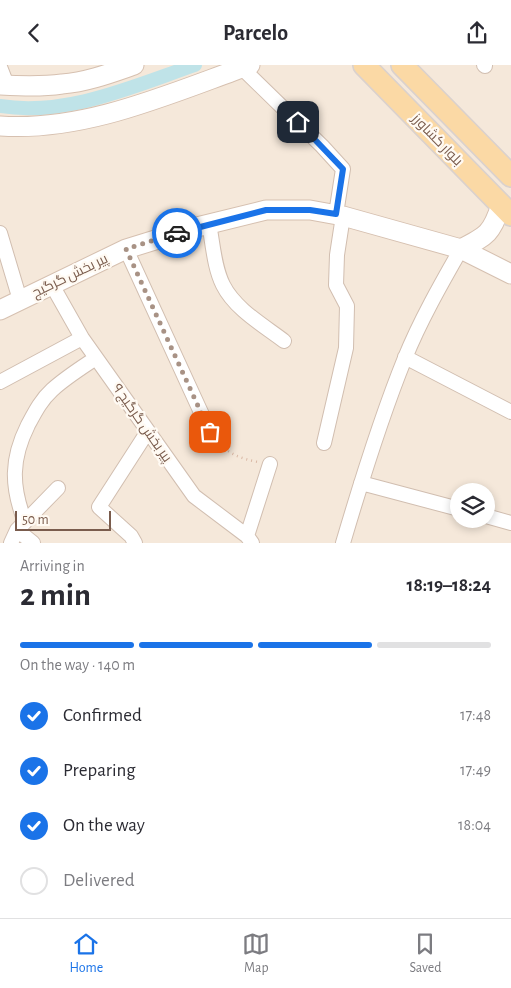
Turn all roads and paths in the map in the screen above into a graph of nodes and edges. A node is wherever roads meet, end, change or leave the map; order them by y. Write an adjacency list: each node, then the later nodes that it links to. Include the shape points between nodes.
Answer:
1 (134, 65): 6 (street)
2 (364, 65): 10 (main road, بلوار کشاورز)
3 (402, 65): 9 (main road, بلوار کشاورز)
4 (246, 66): 8 (street, via 114,113 64,124); 11 (street, via 343,169)
5 (0, 67): 7 (street)
6 (103, 70): 7 (street, via 64,84)
7 (3, 85)
8 (0, 126)
9 (511, 176)
10 (506, 210): 15 (street, via 483,238)
11 (340, 215): 12 (street, پیر بخش گرگیج, via 310,210 266,210); 15 (street, پیر بخش گرگیج); 28 (street, via 336,285 347,306 346,348)
12 (209, 224): 14 (street, پیر بخش گرگیج); 21 (street, via 223,286 237,303)
13 (0, 233): 18 (street)
14 (126, 249): 17 (street, پیر بخش گرگیج); 27 (street)
15 (461, 249): 16 (street, پیر بخش گرگیج); 23 (street)
16 (511, 274)
17 (52, 285): 18 (street, پیر بخش گرگیج); 20 (street, پیر بخش گرگیج ۹)
18 (20, 300): 19 (street, پیر بخش گرگیج)
19 (0, 310)
20 (82, 338): 22 (street, پیر بخش گرگیج ۹); 24 (street)
21 (284, 341)
22 (96, 357): 26 (street, پیر بخش گرگیج ۹); 35 (street, via 53,389 39,404 20,442 14,471)
23 (405, 357): 25 (street); 30 (street)
24 (0, 382)
25 (511, 412)
26 (148, 431): 36 (street, پیر بخش گرگیج ۹, via 194,496); 39 (street, via 99,507)
27 (210, 432): 29 (path, via 230,453)
28 (324, 443)
29 (270, 464): 36 (street)
30 (361, 483): 32 (street); 40 (street)
31 (58, 488): 35 (street)
32 (450, 507)
33 (495, 519): 34 (street)
34 (511, 523)
35 (21, 526): 37 (street); 38 (street)
36 (249, 539)
37 (11, 543)
38 (33, 543)
39 (135, 543)
40 (343, 543)

